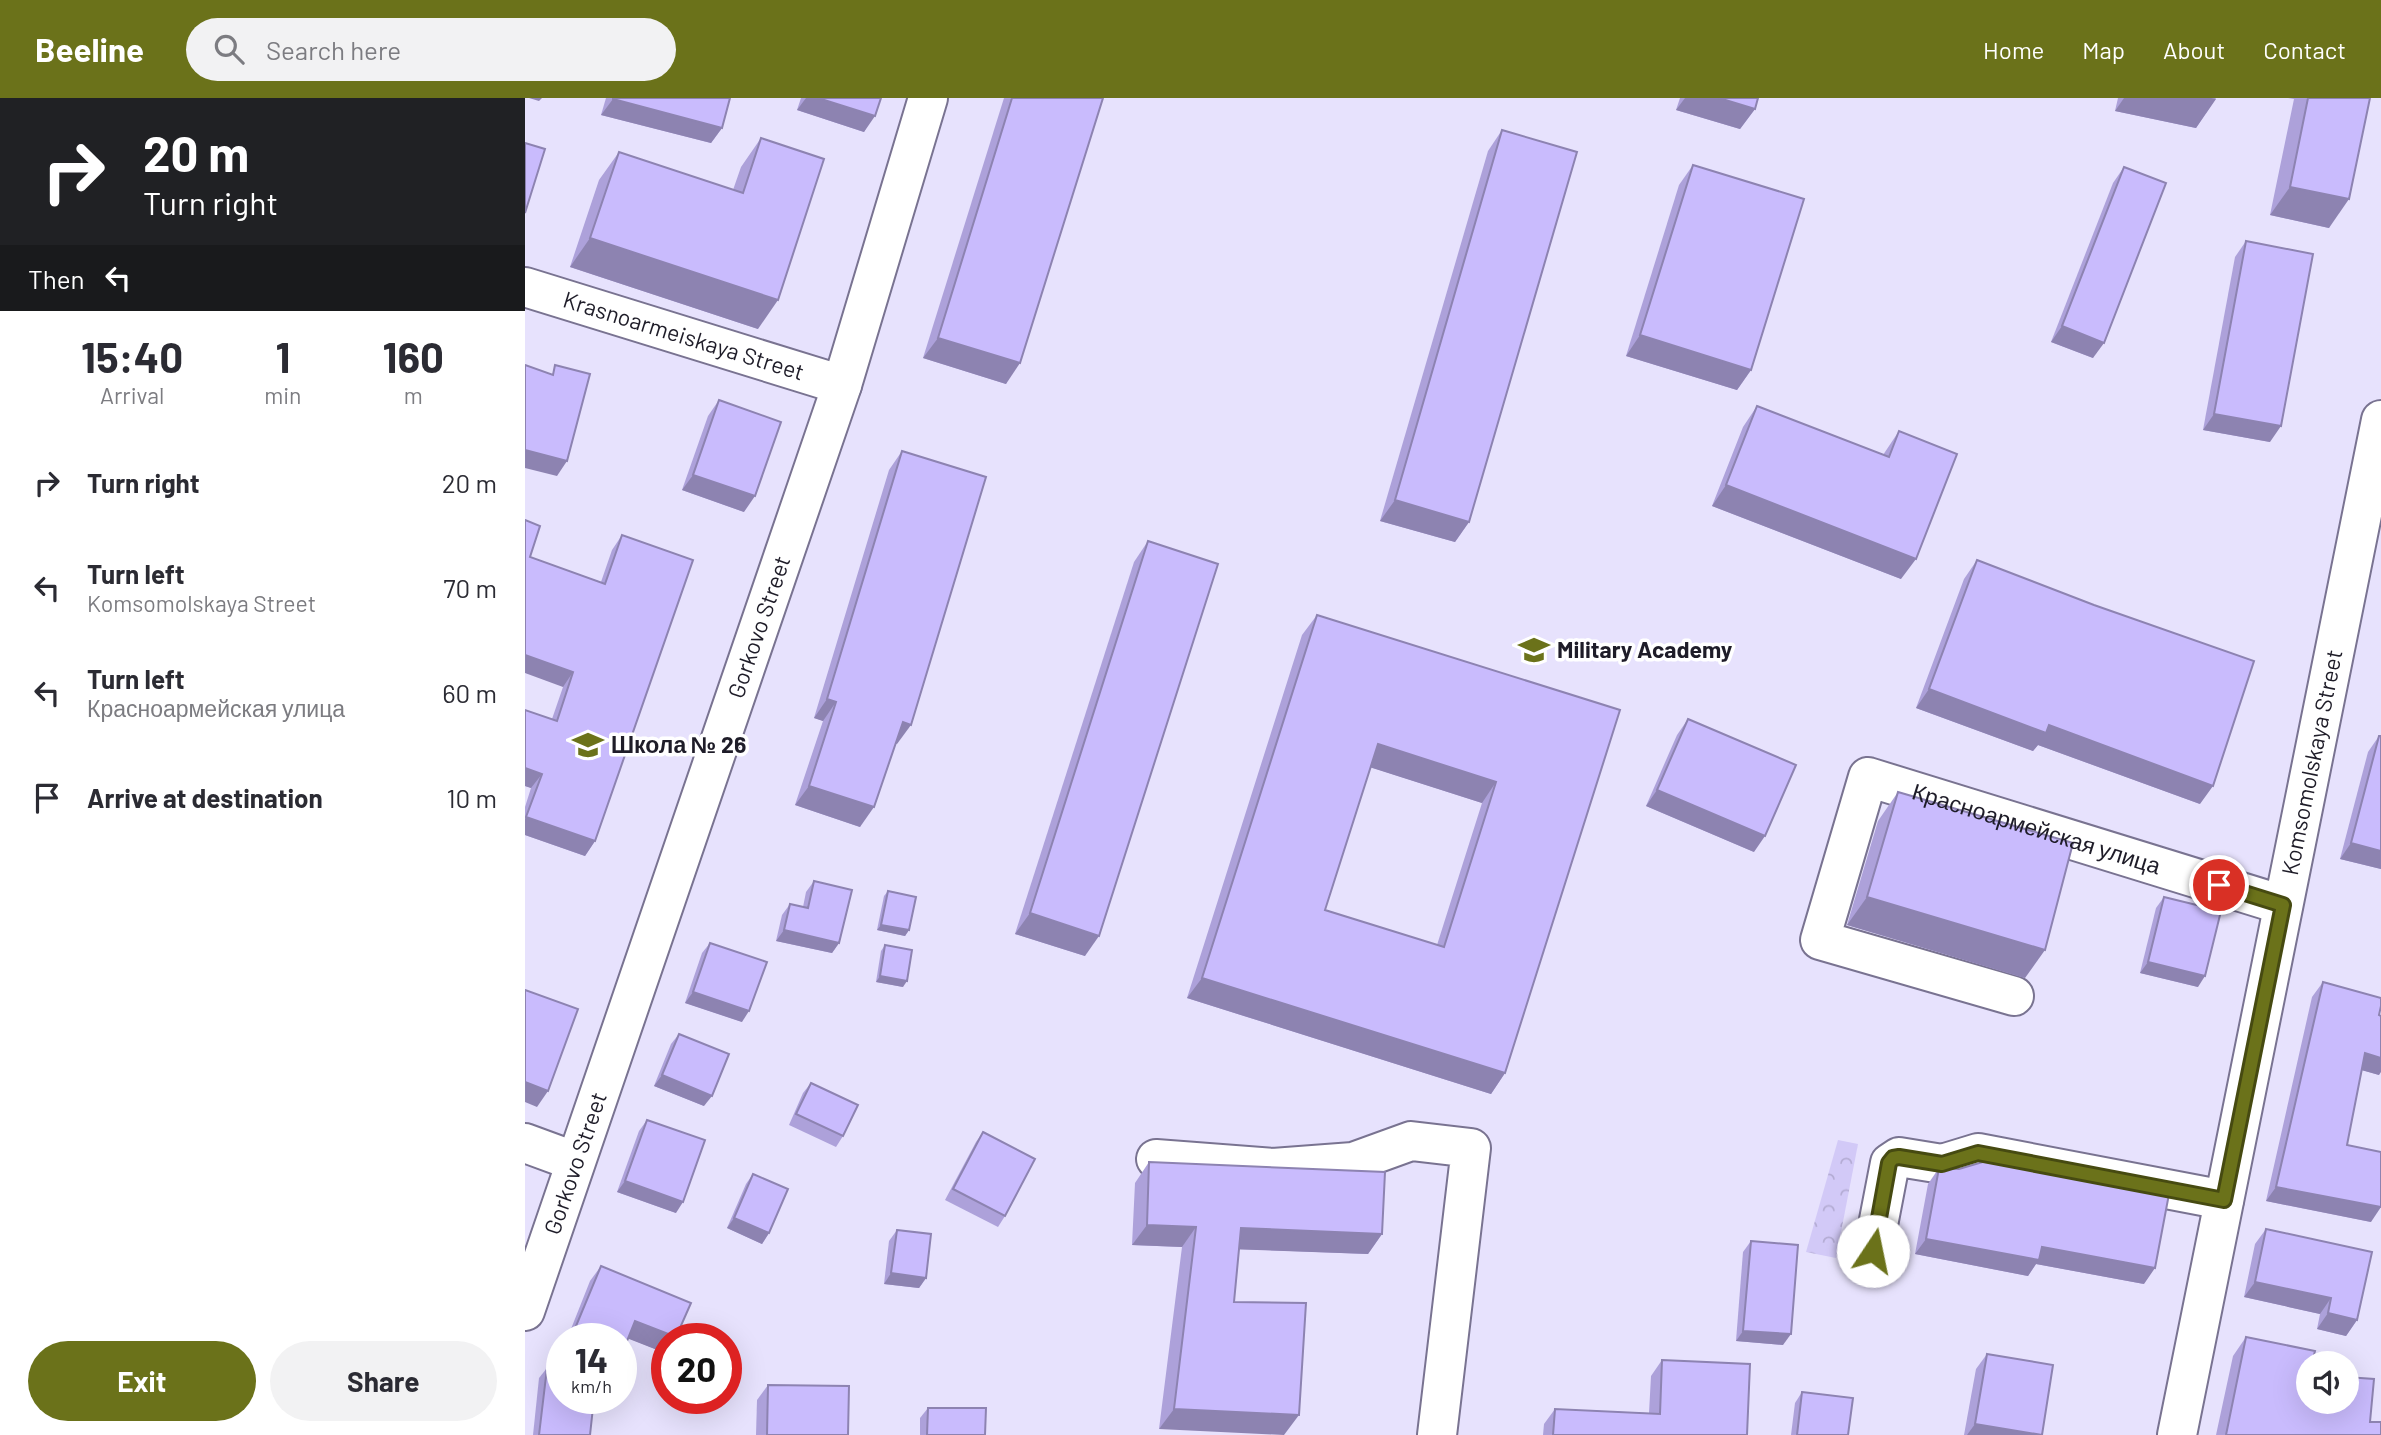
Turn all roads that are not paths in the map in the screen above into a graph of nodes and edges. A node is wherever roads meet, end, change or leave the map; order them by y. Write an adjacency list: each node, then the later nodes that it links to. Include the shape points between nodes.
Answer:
1 (928, 98): 3 (street, Gorkovo Street)
2 (525, 287): 3 (street, Krasnoarmeiskaya Street)
3 (842, 385): 9 (street, Gorkovo Street)
4 (2381, 420): 5 (street, Komsomolskaya Street)
5 (2283, 905): 6 (street, Красноармейская улица, via 1868,777 1820,940); 10 (street, Komsomolskaya Street)
6 (2014, 996)
7 (525, 1143): 9 (street)
8 (1156, 1159): 13 (street, via 1273,1168 1353,1162 1411,1141 1471,1148)
9 (574, 1161): 12 (street, Gorkovo Street)
10 (2224, 1200): 11 (street, via 1978,1153 1942,1164 1899,1157 1889,1163); 14 (street, Komsomolskaya Street)
11 (1873, 1251)
12 (525, 1311)
13 (1437, 1435)
14 (2177, 1435)

